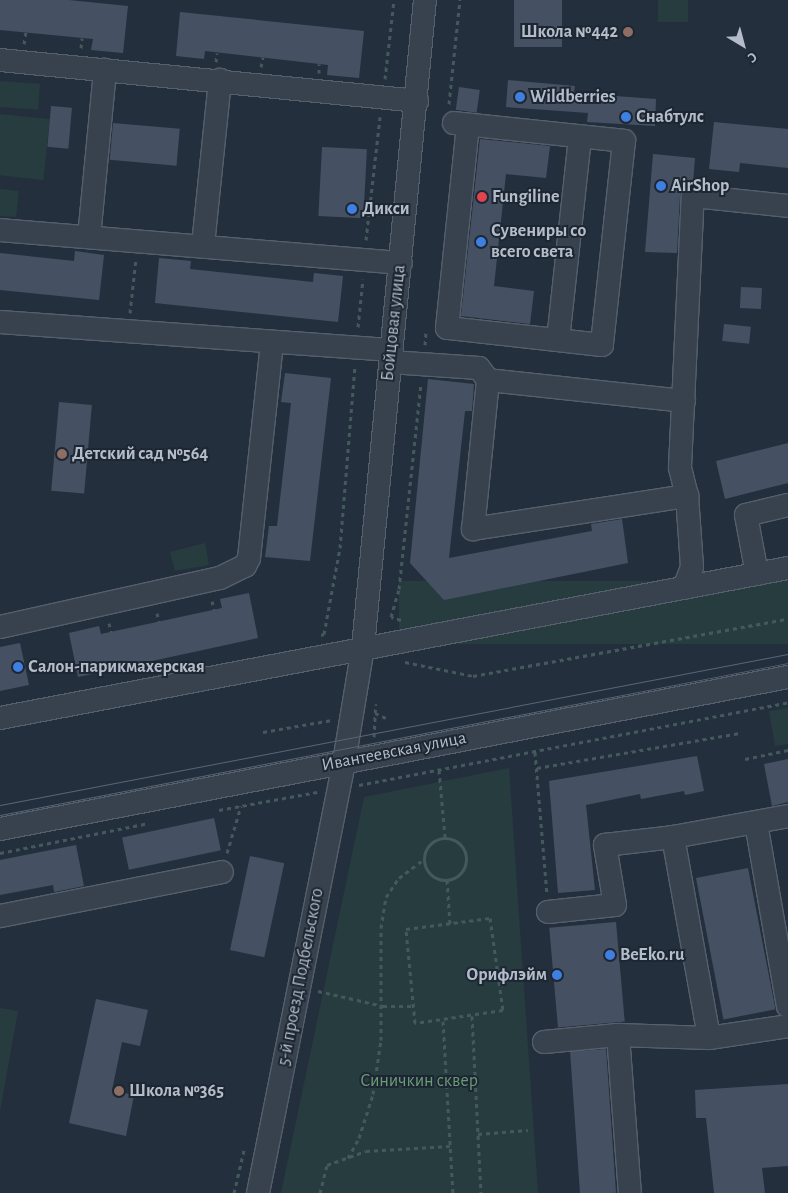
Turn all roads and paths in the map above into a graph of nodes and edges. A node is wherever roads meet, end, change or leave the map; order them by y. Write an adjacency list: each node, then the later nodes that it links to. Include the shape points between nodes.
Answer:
1 (394, 0): 6 (path)
2 (425, 0): 7 (street, Бойцовая улица)
3 (0, 60): 4 (street)
4 (105, 70): 5 (street); 14 (street)
5 (220, 80): 6 (street); 17 (street)
6 (383, 97): 7 (street); 11 (path)
7 (416, 101): 19 (street, Бойцовая улица)
8 (580, 136): 15 (street); 22 (street, via 624,141 606,315 602,344); 22 (street, via 461,124 446,328)
9 (788, 206): 27 (street, via 693,196)
10 (362, 208): 11 (path)
11 (370, 208): 18 (path)
12 (0, 230): 14 (street)
13 (501, 230): 15 (path)
14 (89, 237): 16 (street)
15 (569, 237): 22 (street)
16 (138, 241): 17 (street); 21 (path)
17 (203, 245): 18 (street)
18 (364, 259): 19 (street); 24 (path)
19 (401, 263): 25 (street, Бойцовая улица)
20 (0, 322): 21 (street)
21 (128, 331): 23 (street)
22 (558, 340)
23 (272, 342): 24 (street); 34 (street, via 249,558 245,566 220,578)
24 (356, 348): 25 (street); 35 (path, via 340,548)
25 (391, 356): 26 (street, via 479,368); 36 (street, Бойцовая улица)
26 (488, 380): 27 (street); 28 (street, via 473,529)
27 (684, 401): 28 (street, via 680,467)
28 (687, 496): 32 (street, via 692,567)
29 (788, 504): 31 (street, via 746,515)
30 (788, 568): 31 (street)
31 (757, 574): 32 (street)
32 (684, 588): 36 (street)
33 (788, 619): 37 (path, via 473,676)
34 (0, 627)
35 (324, 634)
36 (363, 647): 42 (street, Бойцовая улица); 43 (street)
37 (396, 660)
38 (788, 677): 51 (street, Ивантеевская улица)
39 (377, 696): 41 (path)
40 (788, 702): 49 (path)
41 (375, 713): 42 (path); 44 (path); 47 (path)
42 (352, 717): 45 (path); 51 (street, 5-й проезд Подбельского)
43 (0, 718)
44 (388, 719)
45 (263, 732)
46 (740, 733): 52 (path)
47 (374, 738)
48 (788, 750): 50 (path)
49 (535, 752): 52 (path); 53 (path)
50 (745, 759)
51 (344, 762): 61 (street, Ивантеевская улица); 85 (street, 5-й проезд Подбельского)
52 (537, 768): 68 (path)
53 (439, 770): 54 (path); 62 (path)
54 (358, 785)
55 (317, 792): 56 (path)
56 (241, 806): 57 (path); 66 (path)
57 (214, 810)
58 (788, 816): 60 (street)
59 (151, 823): 64 (path)
60 (756, 823): 63 (street); 74 (street)
61 (0, 830)
62 (445, 837): 65 (path, via 434,840); 67 (path, via 457,841 466,851 466,864 460,875)
63 (674, 837): 68 (street, via 605,845 615,905); 79 (street)
64 (0, 853)
65 (424, 859): 67 (path, via 431,875); 72 (path, via 399,878 386,897 381,928)
66 (222, 872): 69 (street)
67 (448, 880): 70 (path)
68 (548, 912)
69 (0, 916)
70 (450, 924): 73 (path, via 406,929); 75 (path, via 490,918 503,1010)
71 (314, 990): 72 (path)
72 (383, 1006): 73 (path); 84 (path, via 373,1094 359,1138)
73 (413, 1006): 76 (path, via 415,1023)
74 (788, 1006)
75 (472, 1016): 76 (path); 82 (path)
76 (444, 1021): 83 (path)
77 (788, 1026): 79 (street)
78 (618, 1035): 79 (street); 80 (street); 89 (street)
79 (709, 1038)
80 (544, 1042)
81 (528, 1130): 82 (path)
82 (478, 1134): 88 (path)
83 (450, 1146): 84 (path, via 366,1152); 87 (path)
84 (348, 1158): 86 (path, via 327,1165)
85 (258, 1193)
86 (320, 1193)
87 (453, 1193)
88 (481, 1193)
89 (630, 1193)

